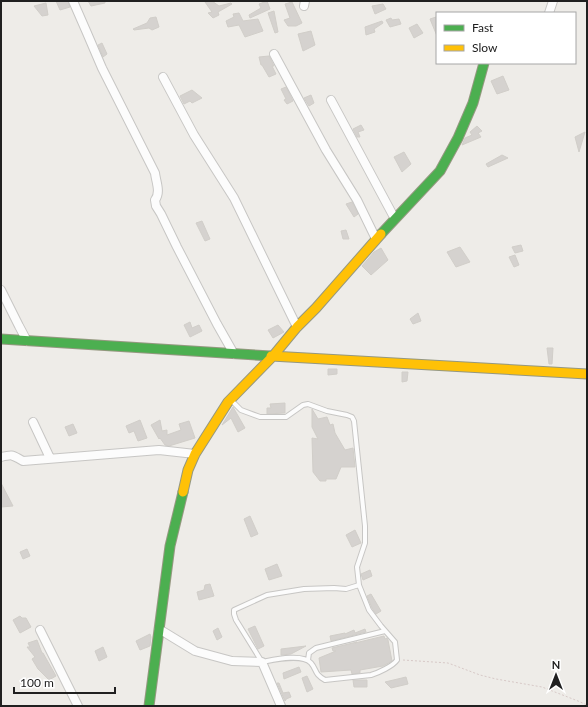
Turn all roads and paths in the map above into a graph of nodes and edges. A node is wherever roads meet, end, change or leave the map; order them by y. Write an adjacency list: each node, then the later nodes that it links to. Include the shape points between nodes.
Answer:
1 (73, 1): 14 (street, via 102,68 155,173 159,192 155,200 156,206)
2 (553, 1): 3 (street)
3 (549, 12)
4 (274, 54): 9 (street, via 326,150 357,200)
5 (483, 64): 8 (street, via 473,103 440,171)
6 (163, 77): 11 (street, via 194,135 234,198)
7 (331, 100): 8 (street)
8 (395, 219): 9 (street)
9 (376, 239): 11 (street)
10 (1, 290): 13 (street)
11 (297, 327): 15 (street)
12 (1, 339): 13 (street)
13 (27, 341): 14 (street)
14 (234, 354): 15 (street)
15 (273, 356): 16 (street); 17 (street)
16 (587, 374)
17 (231, 400): 19 (street); 22 (lane, via 241,410 260,417 286,417 308,404 326,412 352,417 356,430 365,526 365,543 357,567)
18 (34, 422): 21 (street)
19 (195, 454): 21 (street, via 159,450); 24 (street, via 188,470 170,546)
20 (1, 457): 21 (street, via 10,455 23,461)
21 (50, 458)
22 (359, 585): 25 (lane, via 369,610); 28 (lane, via 346,589 304,589 267,595 234,610 236,620)
23 (40, 630): 30 (street)
24 (159, 630): 28 (street, via 195,651 232,661); 31 (street)
25 (385, 631): 26 (lane, via 316,648 309,653); 27 (lane, via 395,642)
26 (308, 660): 27 (lane, via 319,677 325,680 371,675); 28 (lane, via 278,658)
27 (397, 660): 29 (path, via 448,663 480,675 542,687)
28 (262, 662): 32 (street)
29 (587, 705)
30 (78, 706)
31 (149, 706)
32 (281, 706)

